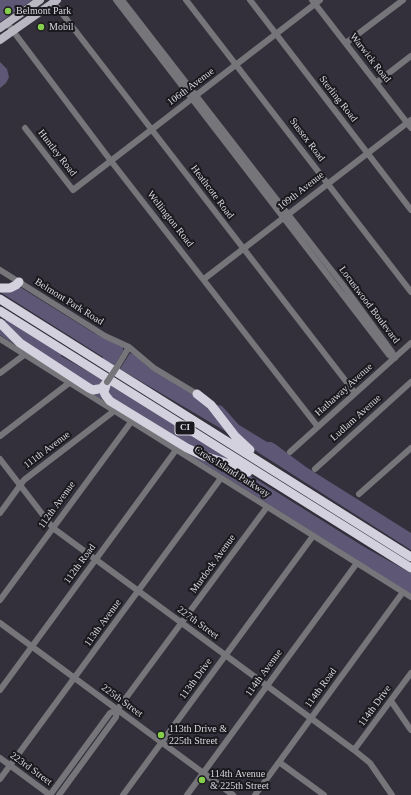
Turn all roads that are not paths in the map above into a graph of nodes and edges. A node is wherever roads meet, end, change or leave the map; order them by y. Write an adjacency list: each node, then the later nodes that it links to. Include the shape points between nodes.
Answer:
1 (40, 0): 9 (main road)
2 (116, 0): 12 (street, Locustwood Boulevard)
3 (122, 0): 12 (street, Locustwood Boulevard)
4 (186, 0): 17 (street, Sussex Road)
5 (250, 0): 13 (street, Sterling Road)
6 (402, 0): 15 (street)
7 (56, 1): 11 (main road); 22 (street, Heathcote Road)
8 (316, 1): 13 (street, 106th Avenue); 15 (street, Warwick Road)
9 (7, 23): 10 (main road); 11 (street, Wellington Road)
10 (0, 28)
11 (13, 31): 14 (main road); 24 (street, Wellington Road)
12 (145, 34): 19 (street, Locustwood Boulevard)
13 (276, 34): 17 (street, 106th Avenue); 23 (street, Sterling Road)
14 (0, 40)
15 (346, 43): 18 (street, Warwick Road)
16 (411, 56): 18 (street)
17 (236, 65): 19 (street, 106th Avenue); 25 (street, Sussex Road)
18 (376, 83): 20 (street, Warwick Road)
19 (194, 97): 22 (street, 106th Avenue); 28 (street, Locustwood Boulevard)
20 (410, 123): 23 (street, 109th Avenue)
21 (25, 128): 26 (street, Huntley Road)
22 (152, 129): 24 (street, 106th Avenue); 29 (street, Heathcote Road)
23 (367, 153): 25 (street, 109th Avenue); 27 (street, Sterling Road)
24 (112, 161): 26 (street, 106th Avenue); 31 (street, Wellington Road)
25 (327, 183): 28 (street, 109th Avenue); 34 (street, Sussex Road)
26 (73, 190)
27 (411, 210)
28 (286, 216): 29 (street, 109th Avenue); 42 (street, Locustwood Boulevard, via 390,355)
29 (243, 248): 31 (street, 109th Avenue); 47 (street, Heathcote Road)
30 (0, 270): 32 (street, Belmont Park Road)
31 (204, 279): 51 (street, Wellington Road)
32 (19, 282): 33 (highway, via 10,288); 40 (street, Belmont Park Road, via 104,336)
33 (0, 288)
34 (411, 292)
35 (0, 299): 58 (highway, CI)
36 (0, 311): 60 (highway, Cross Island Parkway / CI)
37 (0, 323): 44 (highway, via 20,343 89,388 102,388)
38 (0, 339): 41 (street, Cross Island Parkway)
39 (411, 343): 42 (street, Hathaway Avenue)
40 (129, 347): 44 (street, bridge); 48 (street, Belmont Park Road, via 158,371)
41 (24, 354): 43 (street); 45 (street, Cross Island Parkway)
42 (395, 358): 47 (street, Hathaway Avenue)
43 (0, 373)
44 (107, 382): 60 (highway, via 104,392 109,400 183,446)
45 (69, 383): 49 (street, Cross Island Parkway); 52 (street)
46 (410, 385): 57 (street, Ludlam Avenue)
47 (355, 393): 51 (street, Hathaway Avenue)
48 (198, 394): 58 (highway, via 211,405 242,443)
49 (114, 411): 50 (street, Cross Island Parkway); 61 (street, 111th Avenue, via 24,480)
50 (131, 422): 54 (street, Cross Island Parkway); 65 (street, 112th Avenue)
51 (318, 427): 55 (street, Hathaway Avenue)
52 (0, 436)
53 (411, 448): 62 (street)
54 (176, 450): 59 (street, Cross Island Parkway); 68 (street, 112th Road)
55 (290, 452)
56 (0, 459): 61 (street, 227th Street)
57 (315, 469)
58 (284, 477): 67 (highway, CI)
59 (221, 478): 63 (street, Cross Island Parkway); 71 (street, 113th Avenue)
60 (275, 484): 70 (highway, Cross Island Parkway / CI)
61 (20, 486): 64 (street, 111th Avenue); 65 (street, 227th Street)
62 (359, 494)
63 (267, 507): 66 (street, Cross Island Parkway); 76 (street, Murdock Avenue)
64 (0, 513)
65 (53, 528): 68 (street, 227th Street); 74 (street, 112th Avenue)
66 (313, 536): 69 (street, Cross Island Parkway); 78 (street, 113th Drive)
67 (411, 556)
68 (96, 560): 71 (street, 227th Street); 77 (street, 112th Road)
69 (357, 563): 72 (street, Cross Island Parkway); 81 (street, 114th Avenue)
70 (411, 568)
71 (138, 591): 76 (street, 227th Street); 80 (street, 113th Avenue)
72 (403, 592): 73 (street, Cross Island Parkway); 85 (street, 114th Road)
73 (411, 597)
74 (0, 600)
75 (0, 623): 77 (street, 225th Street)
76 (182, 623): 78 (street, 227th Street); 84 (street, Murdock Avenue)
77 (32, 647): 80 (street, 225th Street); 82 (street, 112th Road)
78 (225, 655): 81 (street, 227th Street); 87 (street, 113th Drive)
79 (411, 673): 83 (street, 114th Drive)
80 (74, 678): 84 (street, 225th Street); 93 (street, 113th Avenue)
81 (267, 686): 85 (street, 227th Street); 94 (street, 114th Avenue)
82 (0, 690)
83 (391, 701): 86 (street); 88 (street, 114th Drive)
84 (117, 710): 87 (street, 225th Street); 89 (street, Murdock Avenue, via 110,713); 90 (street, Murdock Avenue, via 116,717)
85 (311, 718): 88 (street, 227th Street); 92 (street, 114th Road)
86 (411, 730)
87 (161, 742): 94 (street, 225th Street); 98 (street, 113th Drive)
88 (354, 750): 103 (street, 227th Street, via 370,763)
89 (82, 752): 90 (street); 96 (street, Murdock Avenue)
90 (88, 756): 97 (street, Murdock Avenue)
91 (0, 758): 93 (street, 223rd Street)
92 (279, 762): 101 (street, 114th Road); 102 (street)
93 (10, 766): 95 (street, 113th Avenue); 96 (street, 223rd Street)
94 (203, 773): 99 (street, 114th Avenue); 100 (street, 225th Street)
95 (0, 779)
96 (50, 795)
97 (58, 795)
98 (123, 795)
99 (187, 795)
100 (233, 795)
101 (255, 795)
102 (324, 795)
103 (392, 795)

